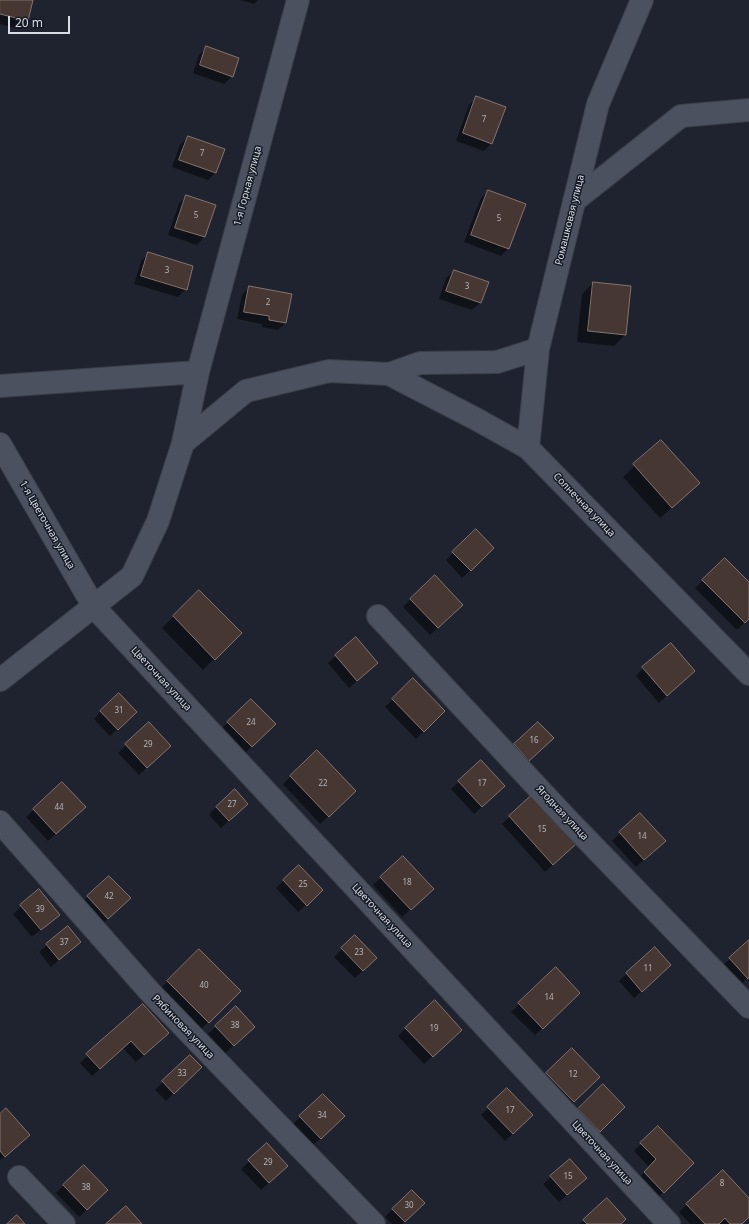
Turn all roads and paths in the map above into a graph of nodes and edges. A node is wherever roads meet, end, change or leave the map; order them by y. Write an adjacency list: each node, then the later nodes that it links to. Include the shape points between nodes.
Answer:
1 (298, 0): 6 (street, 1-я Горная улица)
2 (642, 0): 4 (street, Ромашковая улица, via 598,104)
3 (749, 110): 4 (street, via 681,116)
4 (574, 201): 5 (street, Ромашковая улица)
5 (538, 349): 7 (street, via 497,362 420,363); 11 (street, Ромашковая улица)
6 (198, 372): 8 (street); 9 (street, 1-я Горная улица)
7 (389, 374): 9 (street, via 329,371 246,391); 11 (street, Солнечная улица)
8 (0, 386)
9 (183, 443): 12 (street, 1-я Горная улица, via 158,521 132,576)
10 (0, 444): 12 (street, 1-я Цветочная улица)
11 (528, 448): 14 (street, Солнечная улица)
12 (94, 607): 15 (street, 1-я Горная улица); 21 (street, Цветочная улица)
13 (378, 616): 17 (street, Ягодная улица, via 561,812)
14 (749, 674)
15 (0, 680)
16 (0, 822): 20 (street, Рябиновая улица, via 150,992)
17 (749, 1007)
18 (19, 1178): 19 (street)
19 (64, 1224)
20 (374, 1224)
21 (669, 1224)

